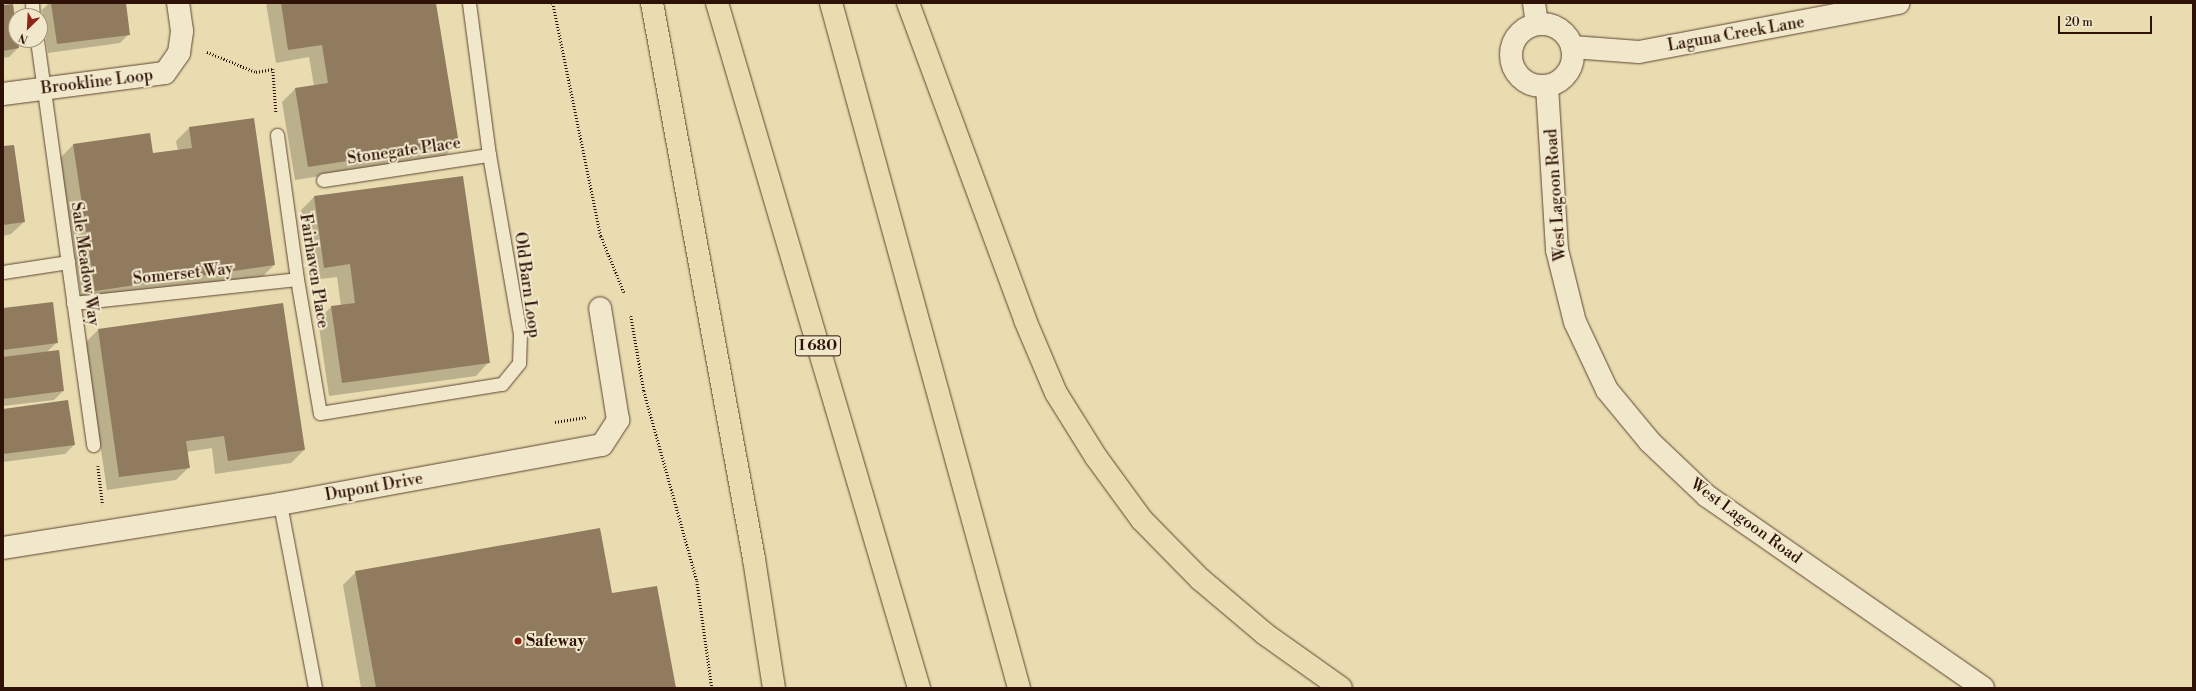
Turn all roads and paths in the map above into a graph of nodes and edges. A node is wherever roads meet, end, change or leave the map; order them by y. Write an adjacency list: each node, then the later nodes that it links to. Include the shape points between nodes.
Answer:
1 (178, 3): 10 (street, Brookline Loop, via 182,31)
2 (469, 3): 17 (lane, Old Barn Loop)
3 (652, 3): 30 (highway, via 754,559)
4 (717, 3): 31 (highway, I 680)
5 (832, 3): 32 (highway)
6 (908, 3): 33 (highway, via 1024,320 1056,393 1096,457 1142,520 1200,579 1265,634)
7 (1534, 3): 9 (street)
8 (1898, 3): 11 (street, Laguna Creek Lane, via 1639,52)
9 (1537, 24): 11 (street, via 1558,28 1567,36); 13 (street, via 1522,31 1515,40 1510,54 1513,68 1524,80 1535,85)
10 (180, 43): 14 (street, Brookline Loop, via 179,53 164,73); 16 (path, via 256,72 273,69)
11 (1572, 47): 13 (street, via 1572,64 1567,74 1561,80)
12 (38, 48): 14 (lane, Sale Meadow Way)
13 (1547, 86): 34 (street, West Lagoon Road, via 1557,250 1575,322 1607,390 1650,442 1707,496)
14 (44, 89): 15 (street, Brookline Loop); 19 (lane, Sale Meadow Way)
15 (3, 94)
16 (277, 135): 21 (lane, Fairhaven Place)
17 (490, 155): 18 (lane, Stonegate Place); 24 (lane, Old Barn Loop, via 520,334 519,363 502,384)
18 (323, 180)
19 (68, 262): 20 (lane); 22 (lane, Sale Meadow Way)
20 (3, 272)
21 (296, 279): 22 (lane, Somerset Way); 24 (lane, Fairhaven Place)
22 (73, 303): 25 (lane, Sale Meadow Way)
23 (600, 308): 26 (street, Dupont Drive, via 618,420 602,445)
24 (320, 413)
25 (93, 445): 27 (path, via 100,471)
26 (280, 504): 28 (street, Dupont Drive); 29 (lane)
27 (104, 513)
28 (3, 548)
29 (315, 688)
30 (774, 688)
31 (919, 688)
32 (1019, 688)
33 (1341, 688)
34 (1983, 688)

